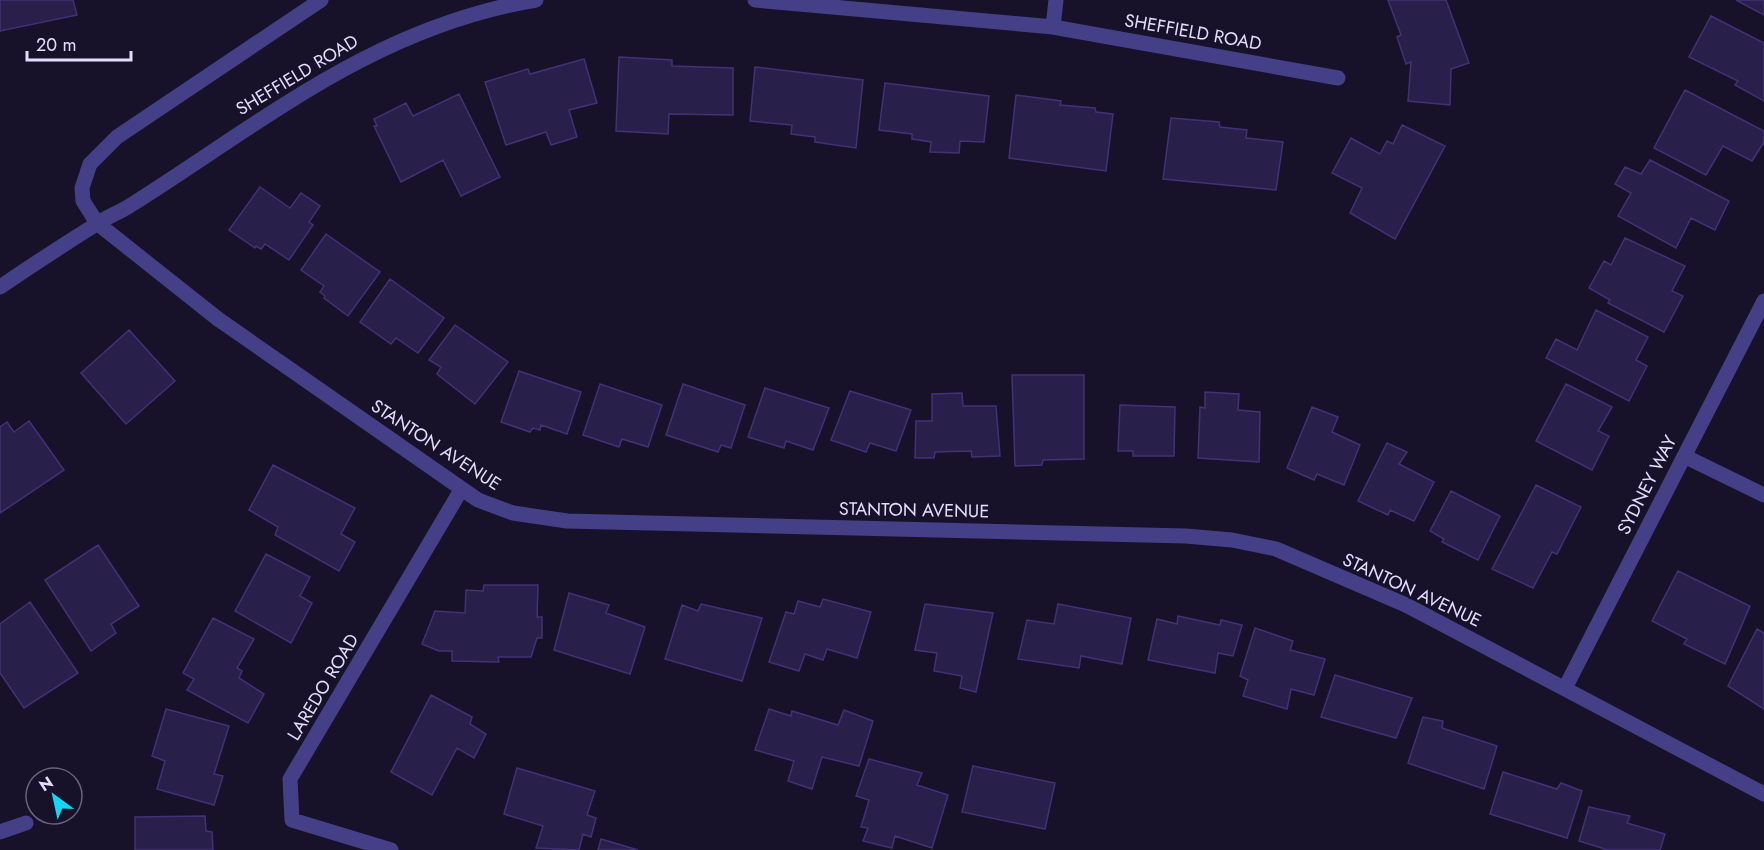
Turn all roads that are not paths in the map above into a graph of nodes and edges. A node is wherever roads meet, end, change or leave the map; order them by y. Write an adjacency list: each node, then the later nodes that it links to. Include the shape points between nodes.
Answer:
1 (321, 0): 8 (street, via 101,151 90,164 82,189 83,201)
2 (536, 0): 5 (street, SHEFFIELD ROAD)
3 (755, 0): 6 (street, SHEFFIELD ROAD)
4 (1056, 0): 6 (street)
5 (508, 2): 8 (street, SHEFFIELD ROAD, via 359,59)
6 (1053, 27): 7 (street, SHEFFIELD ROAD)
7 (1338, 78)
8 (97, 223): 9 (street, SHEFFIELD ROAD); 12 (street, STANTON AVENUE, via 218,318)
9 (0, 287)
10 (1764, 301): 11 (street, SYDNEY WAY)
11 (1684, 456): 13 (street); 14 (street, SYDNEY WAY)
12 (461, 490): 14 (street, STANTON AVENUE, via 498,509 567,521 1186,537 1254,544 1299,558 1406,605); 18 (street, LAREDO ROAD, via 290,779 292,820)
13 (1764, 495)
14 (1565, 688): 15 (street, STANTON AVENUE)
15 (1764, 794)
16 (24, 824): 17 (street)
17 (0, 832)
18 (391, 850)

